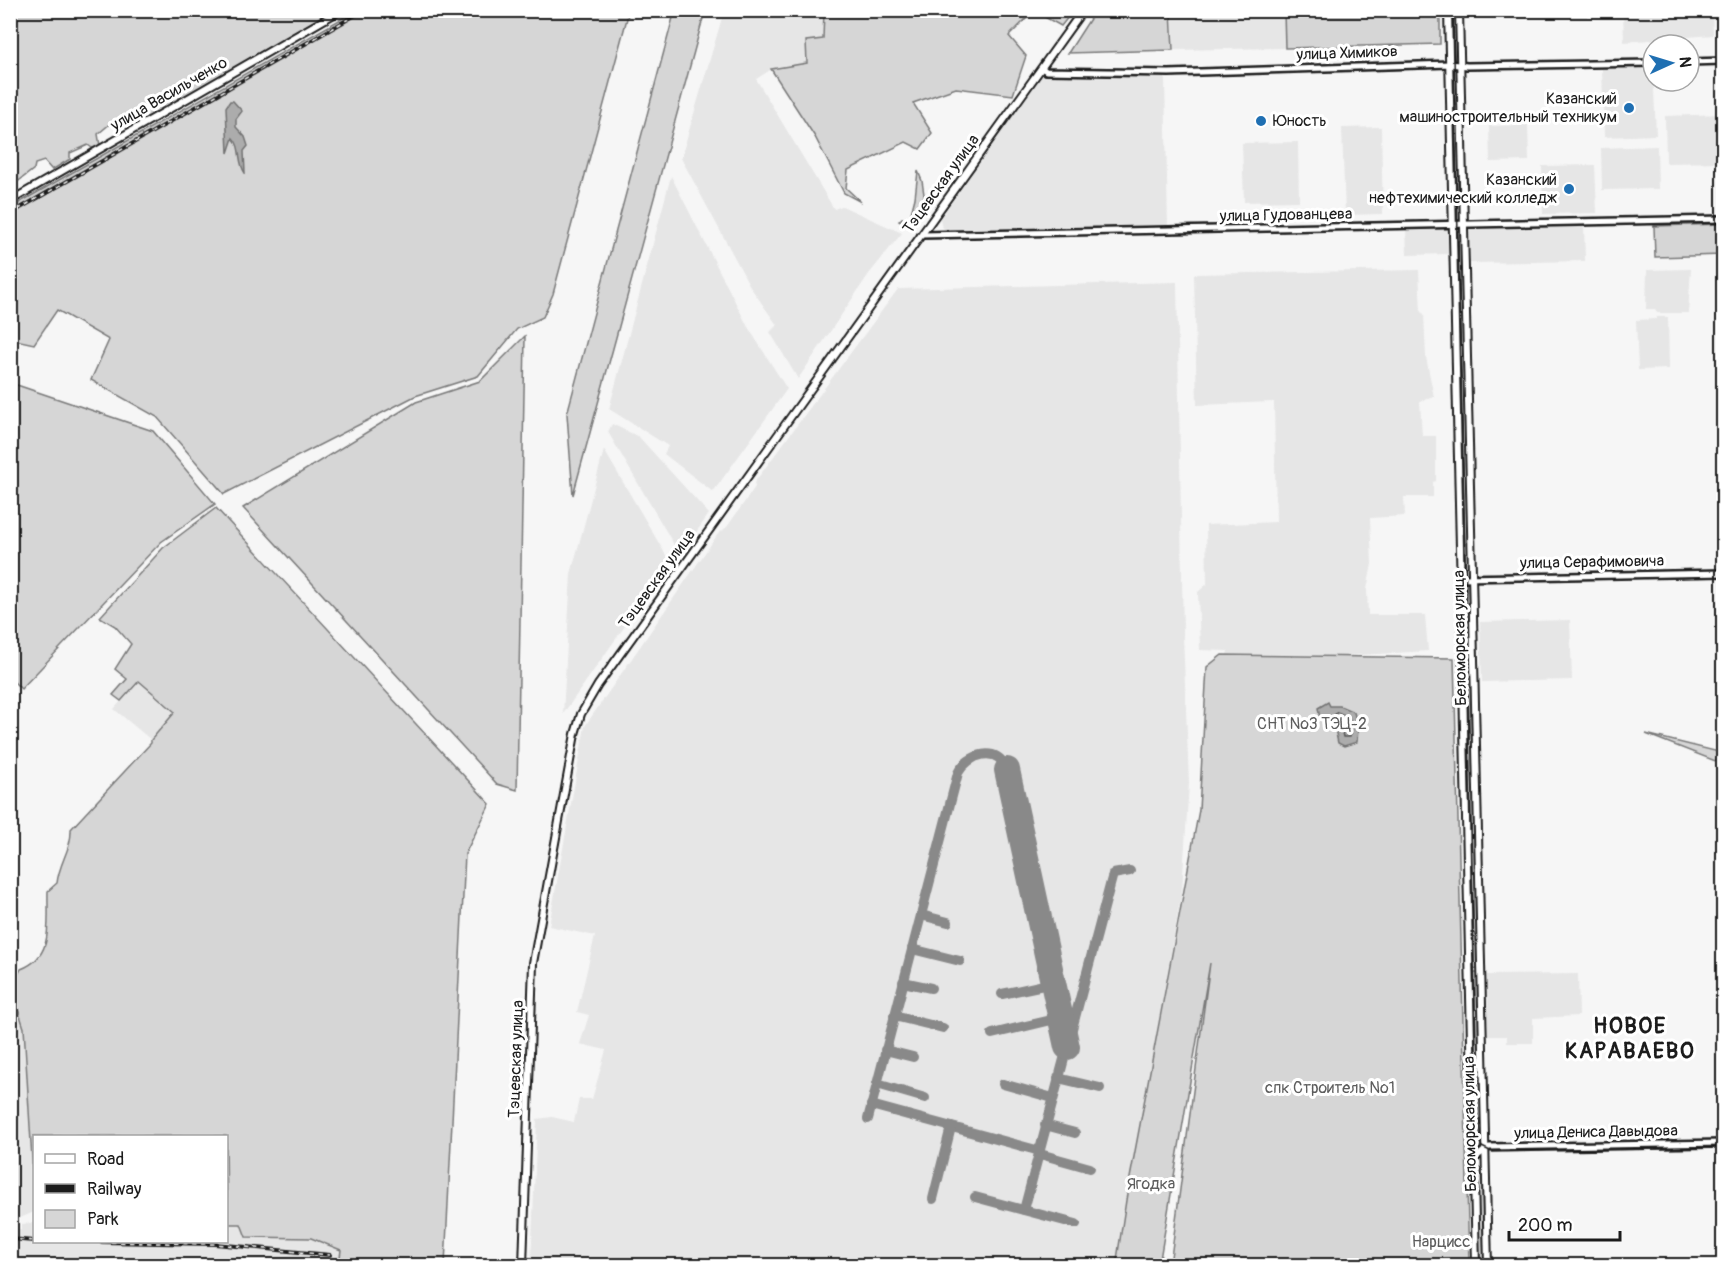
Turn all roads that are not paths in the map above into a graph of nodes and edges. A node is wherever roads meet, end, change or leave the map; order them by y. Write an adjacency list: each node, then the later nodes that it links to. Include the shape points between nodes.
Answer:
1 (341, 10): 11 (main road, улица Васильченко)
2 (1083, 10): 10 (main road, Тэцевская улица)
3 (1448, 10): 8 (main road, Беломорская улица)
4 (1459, 10): 9 (main road, Беломорская улица)
5 (1724, 61): 6 (street)
6 (1701, 62)
7 (1641, 63): 9 (street, улица Химиков)
8 (1450, 64): 9 (street, улица Химиков); 10 (street, улица Химиков, via 1169,73); 13 (main road, Беломорская улица)
9 (1461, 66): 14 (main road, Беломорская улица)
10 (1042, 68): 15 (main road, Тэцевская улица)
11 (10, 201)
12 (1724, 219): 14 (street, улица Гудованцева)
13 (1453, 224): 14 (street, улица Гудованцева); 15 (street, улица Гудованцева); 16 (main road, Беломорская улица)
14 (1465, 224): 17 (main road, Беломорская улица)
15 (921, 235): 24 (main road, Тэцевская улица, via 581,714 533,963)
16 (1457, 398): 17 (main road); 19 (main road, Беломорская улица)
17 (1469, 398): 20 (main road, Беломорская улица)
18 (1724, 573): 20 (street, улица Серафимовича)
19 (1461, 578): 20 (street, улица Серафимовича); 23 (main road, Беломорская улица)
20 (1472, 578): 22 (main road, Беломорская улица)
21 (1724, 1143): 22 (street, улица Дениса Давыдова)
22 (1485, 1149): 23 (street); 26 (main road, Беломорская улица)
23 (1474, 1159): 25 (main road, Беломорская улица)
24 (523, 1266)
25 (1476, 1266)
26 (1488, 1266)

